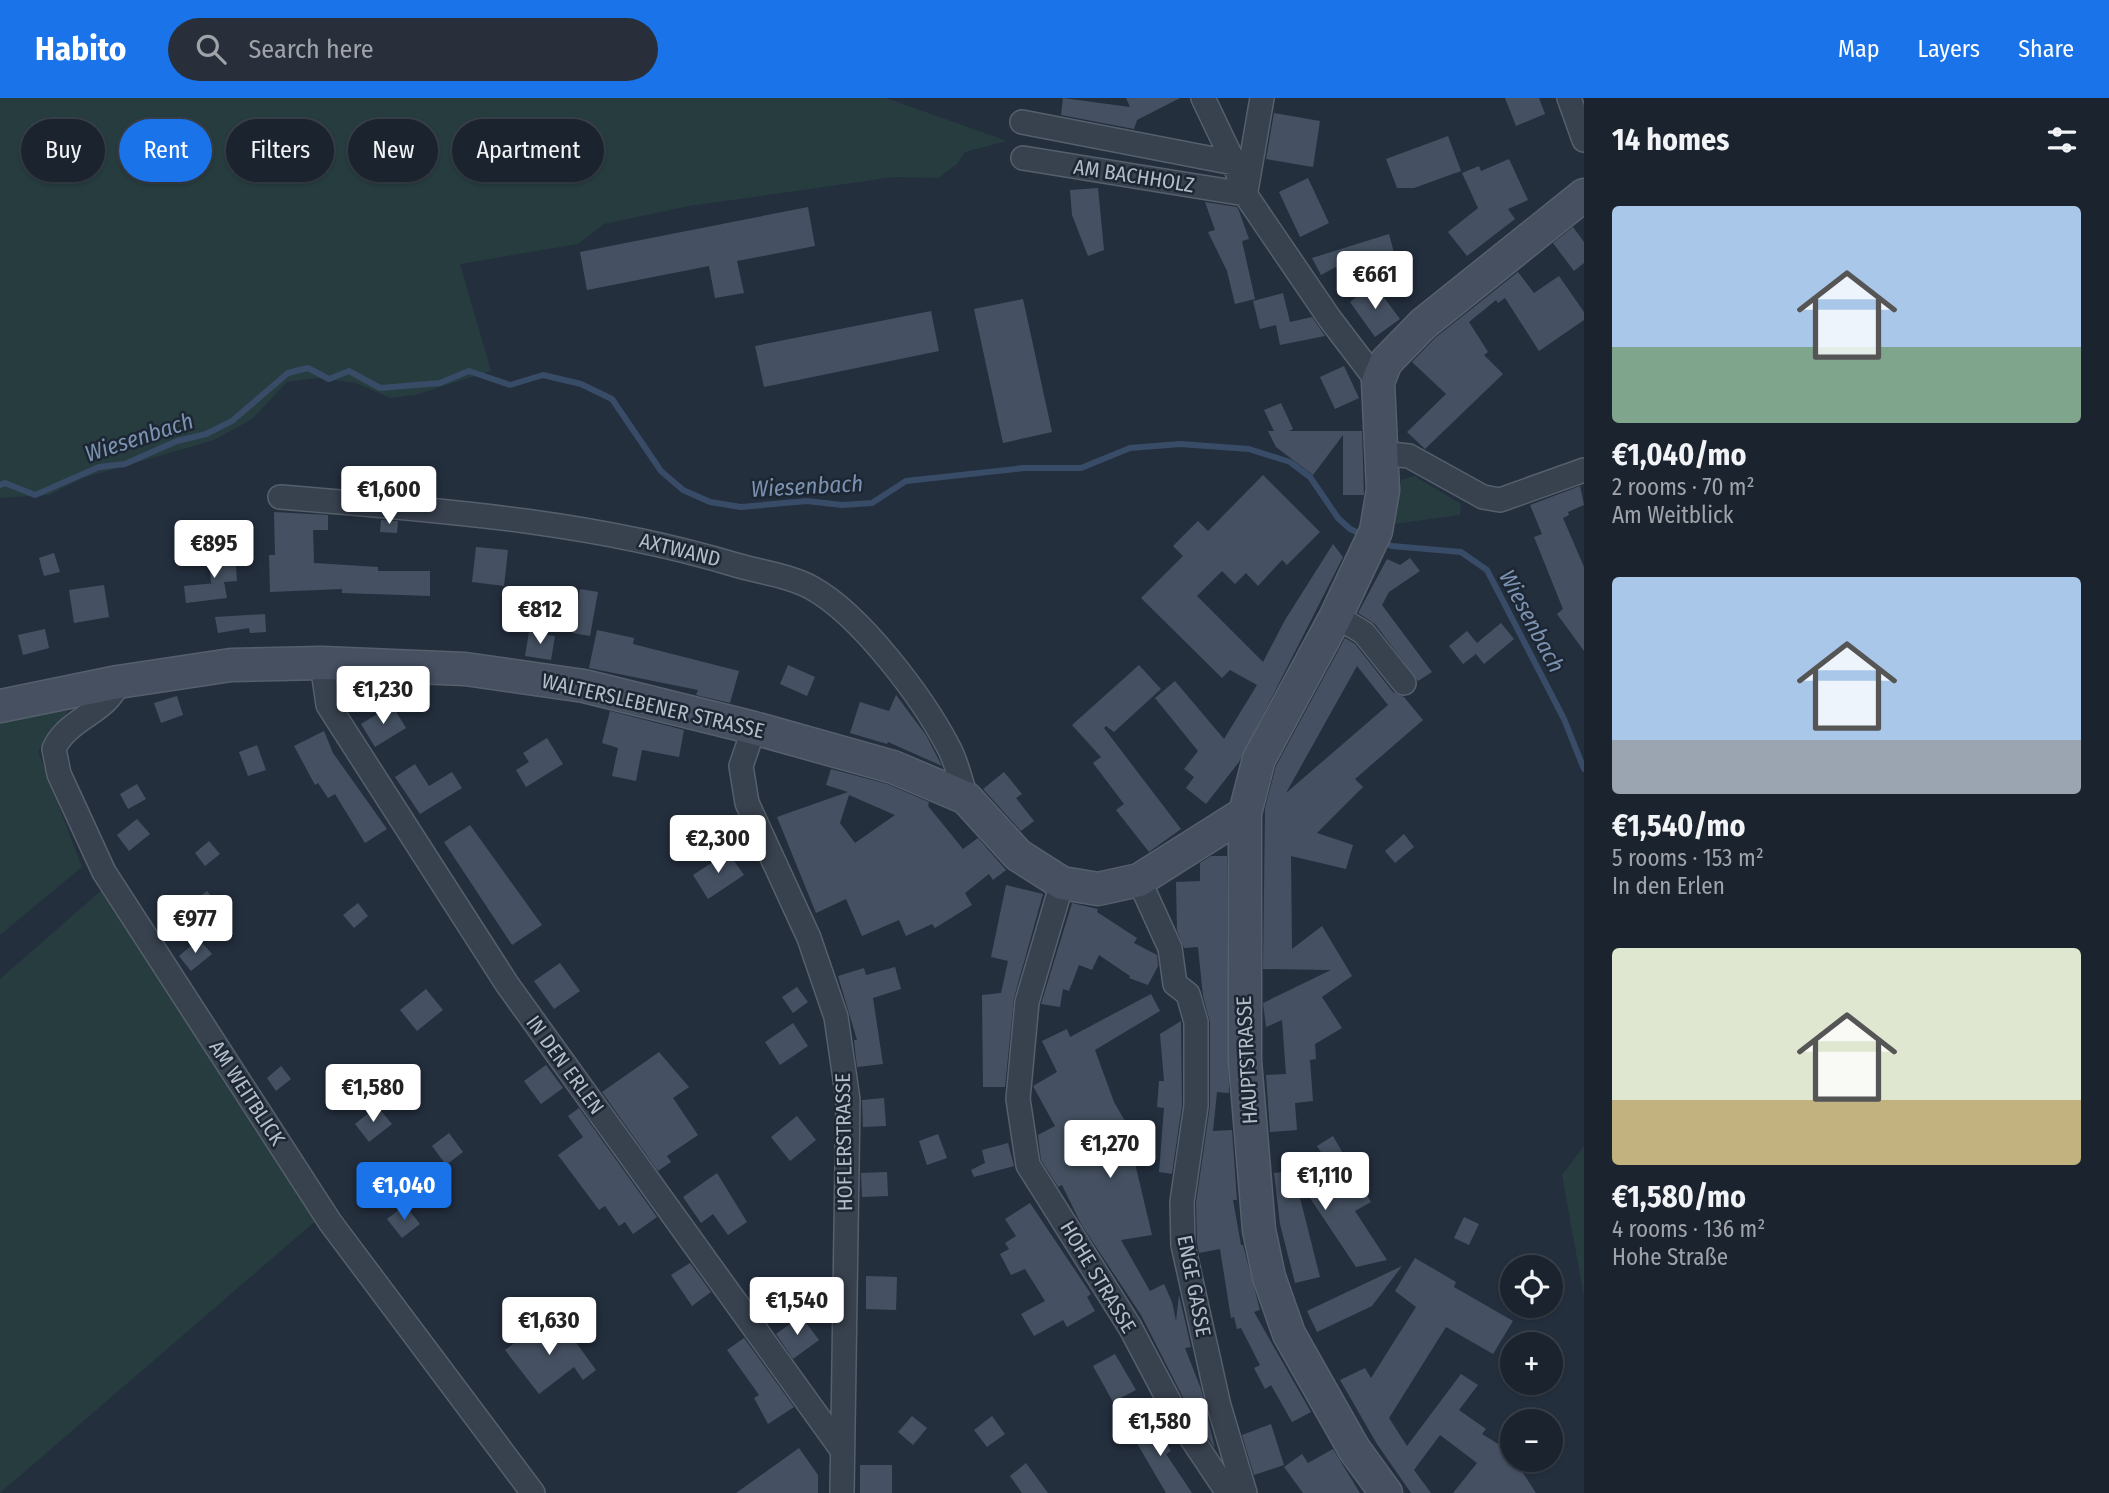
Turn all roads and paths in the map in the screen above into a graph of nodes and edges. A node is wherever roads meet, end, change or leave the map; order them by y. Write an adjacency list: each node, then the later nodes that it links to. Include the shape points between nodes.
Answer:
1 (1203, 98): 7 (street)
2 (1262, 98): 8 (street)
3 (1569, 98): 5 (street)
4 (1022, 122): 7 (street, AM BACHHOLZ)
5 (1584, 140)
6 (1023, 158): 8 (street, AM BACHHOLZ)
7 (1234, 163): 8 (street)
8 (1245, 194): 10 (street)
9 (1584, 195): 10 (street, via 1423,324 1387,362)
10 (1378, 382): 11 (street, HAUPTSTRASSE)
11 (1380, 453): 12 (street, via 1409,456 1483,497 1500,500); 14 (street, HAUPTSTRASSE, via 1383,490 1372,541)
12 (1584, 470)
13 (280, 498): 20 (street, AXTWAND, via 590,529 715,558 811,587 847,612 913,691 951,749)
14 (1336, 616): 17 (street, via 1364,633); 21 (street, HAUPTSTRASSE, via 1259,759)
15 (322, 663): 16 (street, WALTERSLEBENER STRASSE, via 231,665); 19 (street, WALTERSLEBENER STRASSE, via 465,669 584,686); 24 (street, IN DEN ERLEN, via 328,705 507,984)
16 (118, 682): 18 (street, WALTERSLEBENER STRASSE); 25 (street, AM WEITBLICK, via 115,693 68,728 54,749 59,774 104,872 330,1222)
17 (1404, 683)
18 (0, 706)
19 (754, 727): 20 (street, WALTERSLEBENER STRASSE, via 893,767); 24 (street, HOFLERSTRASSE, via 741,766 747,803 809,938 836,1017 848,1100)
20 (966, 798): 23 (street, WALTERSLEBENER STRASSE, via 1018,855)
21 (1245, 813): 22 (street, WALTERSLEBENER STRASSE); 29 (street, HAUPTSTRASSE, via 1245,1060 1259,1230 1289,1334 1354,1449)
22 (1139, 880): 23 (street, WALTERSLEBENER STRASSE, via 1098,889); 28 (street, ENGE GASSE, via 1170,948 1175,984 1188,994 1196,1022 1195,1106 1182,1202 1183,1245 1219,1406)
23 (1062, 883): 27 (street, HOHE STRASSE, via 1027,1002 1018,1098 1028,1165 1130,1327 1178,1418)
24 (842, 1450): 26 (street, HOFLERSTRASSE)
25 (533, 1493)
26 (842, 1493)
27 (1228, 1493)
28 (1245, 1493)
29 (1386, 1493)

